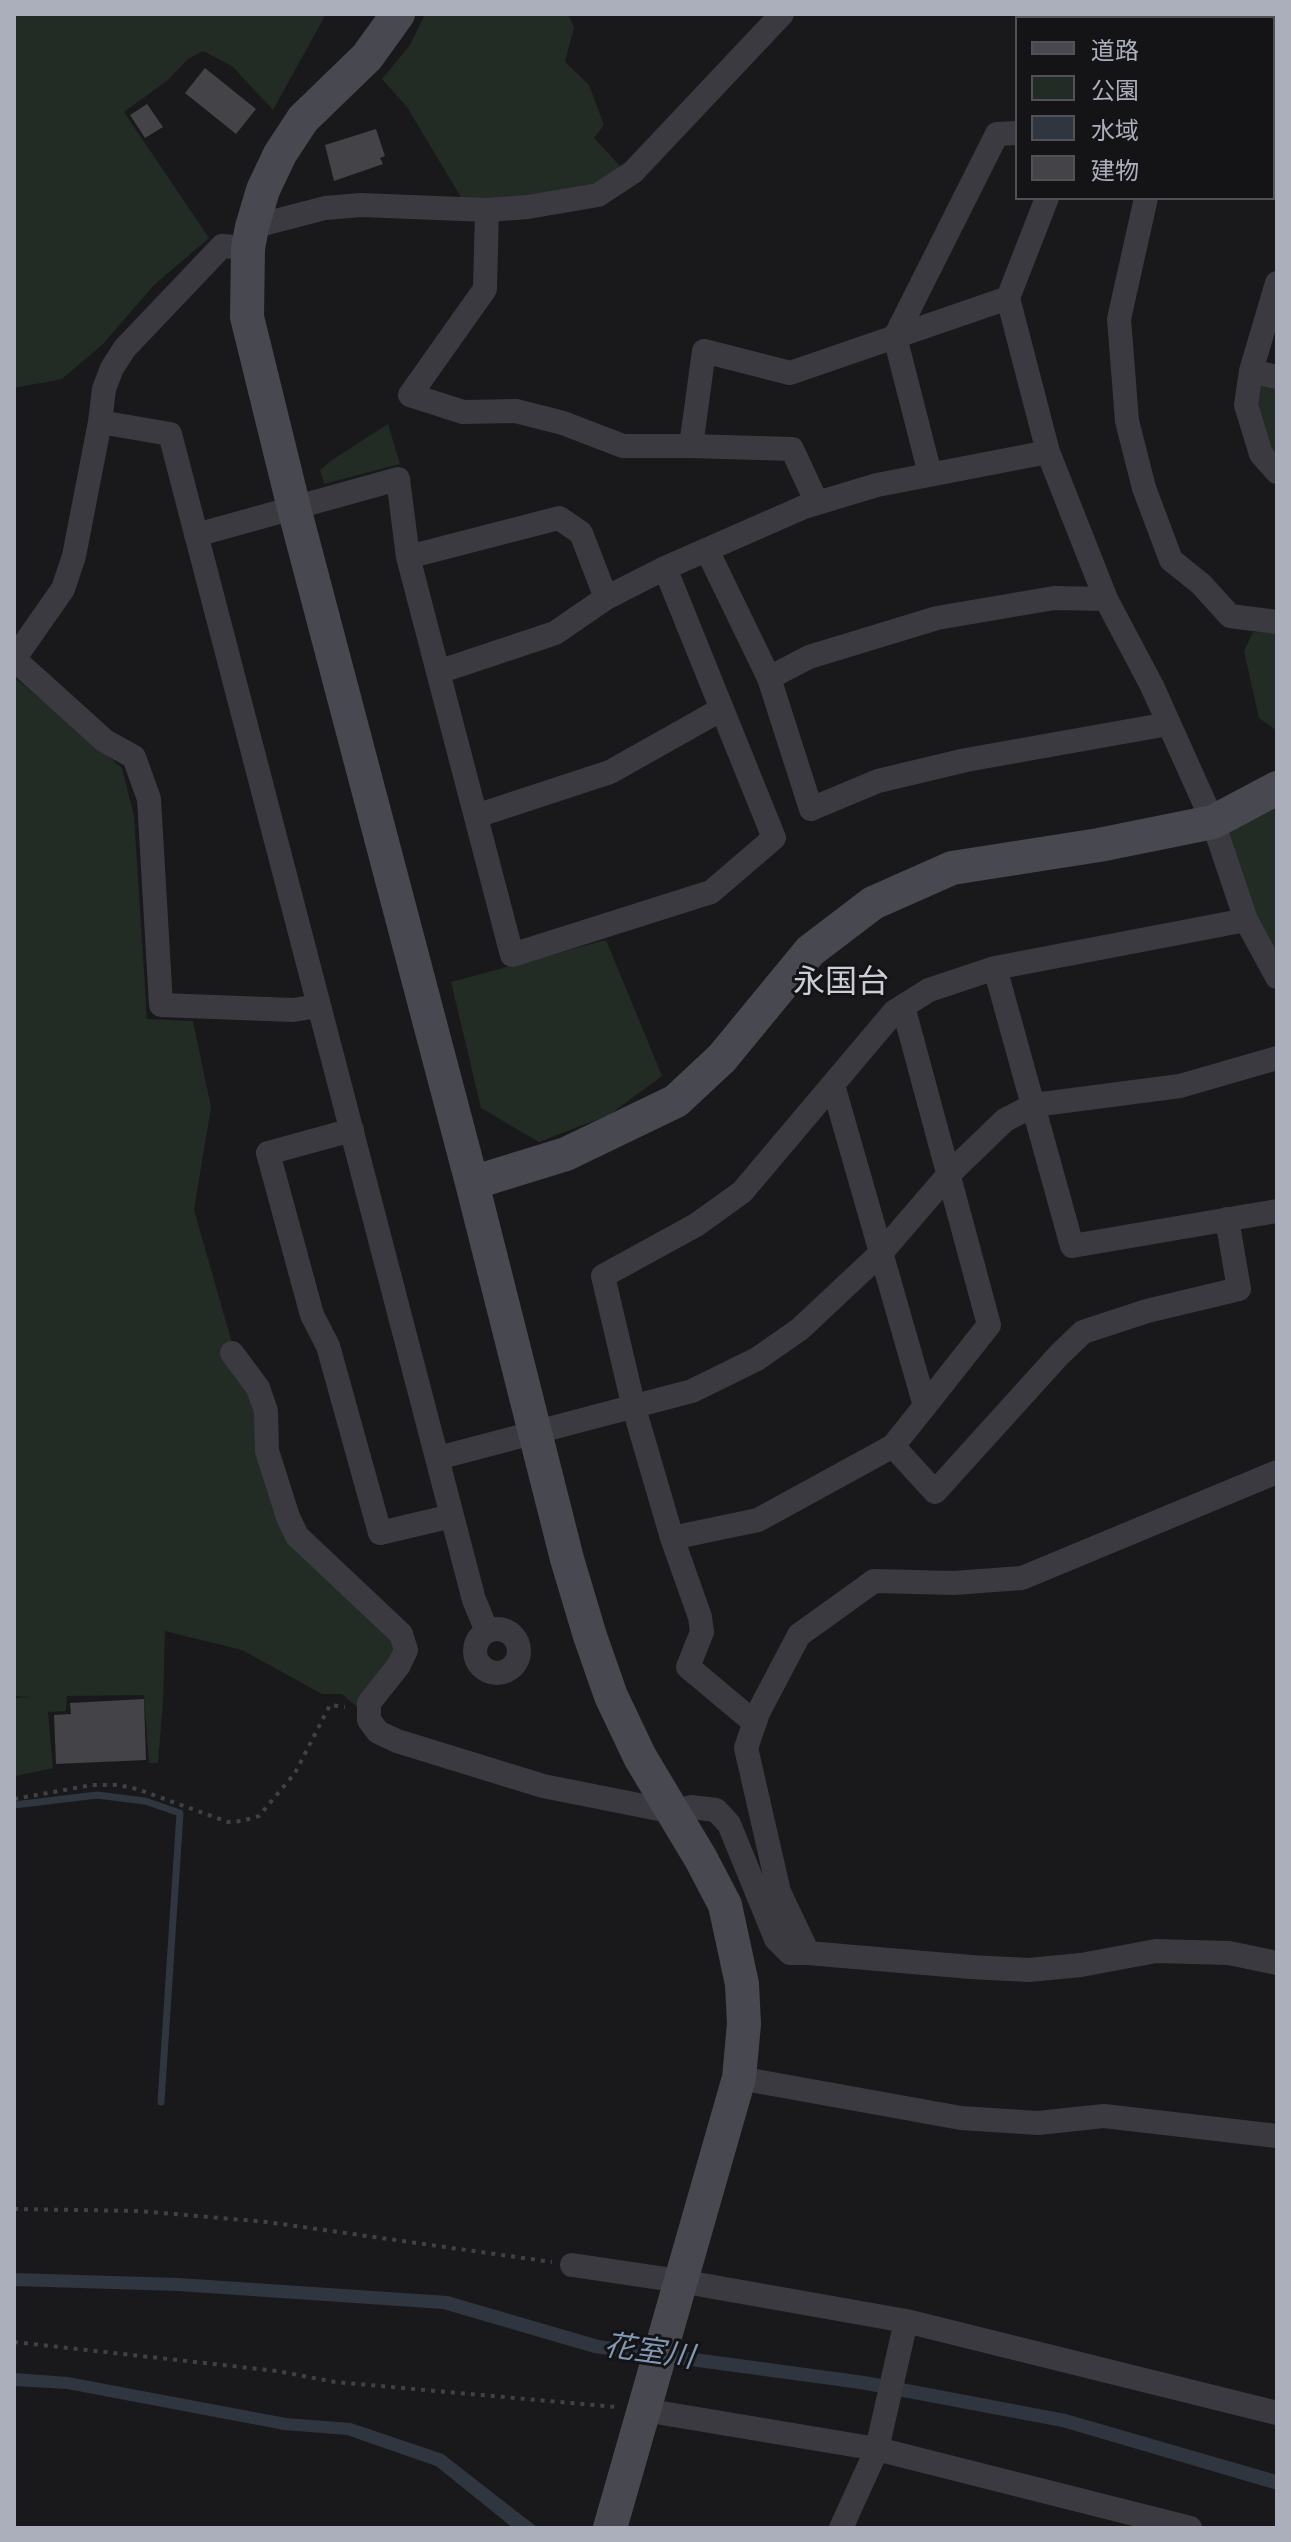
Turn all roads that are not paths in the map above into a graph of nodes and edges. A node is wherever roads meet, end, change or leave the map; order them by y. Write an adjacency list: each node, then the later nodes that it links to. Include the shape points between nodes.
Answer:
1 (398, 14): 7 (street, via 367,57 303,119 263,190)
2 (782, 14): 6 (street, via 616,185 574,200)
3 (1015, 133): 10 (street, via 997,134)
4 (1046, 200): 9 (street)
5 (1146, 200): 26 (street, via 1119,319 1127,421 1144,488 1171,560 1230,616)
6 (487, 210): 7 (street, via 325,208); 14 (street, via 485,289 410,395 463,412 516,411 623,446)
7 (250, 238): 13 (street, via 222,246 125,348 104,389); 19 (street, via 247,317)
8 (1277, 283): 11 (street)
9 (1008, 298): 10 (street); 15 (street)
10 (895, 337): 14 (street, via 790,373 704,351); 17 (street)
11 (1251, 371): 12 (street); 16 (street, via 1246,405 1261,454)
12 (1277, 377)
13 (100, 422): 20 (street, via 170,434); 27 (street, via 63,589)
14 (691, 446): 18 (street, via 792,449)
15 (1048, 452): 17 (street); 25 (street)
16 (1277, 472)
17 (930, 474): 18 (street)
18 (817, 503): 21 (street)
19 (294, 508): 20 (street); 22 (street, via 398,479); 45 (street)
20 (196, 535): 38 (street)
21 (707, 550): 23 (street); 29 (street)
22 (408, 557): 24 (street, via 559,518 581,533); 28 (street)
23 (665, 568): 24 (street); 30 (street)
24 (606, 598): 28 (street, via 555,633)
25 (1106, 599): 29 (street, via 1054,598 937,618 809,657); 31 (street)
26 (1277, 622)
27 (14, 659): 38 (street, via 105,741 134,757 149,799 161,1005 293,1010)
28 (438, 672): 33 (street)
29 (769, 678): 31 (street, via 811,809 878,781 966,760)
30 (722, 709): 33 (street, via 610,772); 33 (street, via 774,838 711,892 512,955)
31 (1168, 724): 34 (street)
32 (1277, 788): 34 (street)
33 (476, 816)
34 (1213, 822): 35 (street); 45 (street, via 952,868 873,903 810,951 722,1058 676,1101 566,1154)
35 (1246, 920): 36 (street); 37 (street)
36 (995, 968): 39 (street, via 929,990); 42 (street)
37 (1277, 977)
38 (318, 1006): 43 (street)
39 (903, 1006): 41 (street); 44 (street)
40 (1277, 1058): 42 (street, via 1180,1086)
41 (833, 1085): 48 (street); 51 (street, via 742,1192 696,1225 603,1276)
42 (1034, 1105): 44 (street, via 1005,1120); 47 (street, via 1072,1246)
43 (352, 1130): 54 (street); 56 (street, via 268,1153 380,1533)
44 (949, 1174): 48 (street); 50 (street, via 989,1325)
45 (472, 1183): 52 (street)
46 (1277, 1211): 47 (street)
47 (1227, 1219): 53 (street, via 1239,1289 1083,1332 935,1492)
48 (881, 1253): 50 (street); 51 (street, via 800,1329 757,1359 692,1391)
49 (232, 1353): 60 (street, via 258,1388 266,1411 267,1451 297,1536 401,1634 406,1650 369,1703 369,1720 378,1732 543,1786)
50 (925, 1406): 53 (street)
51 (634, 1408): 52 (street); 57 (street)
52 (534, 1431): 54 (street); 60 (street, via 600,1666 640,1757)
53 (893, 1446): 57 (street, via 758,1520)
54 (438, 1458): 56 (street)
55 (1277, 1472): 59 (street, via 1022,1578 874,1581 799,1635)
56 (452, 1516): 58 (street)
57 (672, 1538): 59 (street, via 702,1632 688,1667)
58 (487, 1631)
59 (755, 1723): 61 (street, via 746,1748 779,1892)
60 (674, 1812): 61 (street, via 691,1807 716,1810 729,1824 776,1939 790,1953); 63 (street, via 725,1905 736,1948 744,2024)
61 (808, 1953): 62 (street, via 1029,1970 1156,1951 1229,1953)
62 (1277, 1963)
63 (739, 2078): 64 (street, via 961,2118 1038,2123 1104,2116); 66 (street)
64 (1277, 2136)
65 (572, 2265): 66 (street)
66 (679, 2286): 67 (street); 68 (street)
67 (904, 2327): 69 (street); 70 (street)
68 (646, 2404): 70 (street); 71 (street)
69 (1277, 2413)
70 (878, 2444): 72 (street); 73 (street)
71 (610, 2528)
72 (841, 2528)
73 (1190, 2528)

